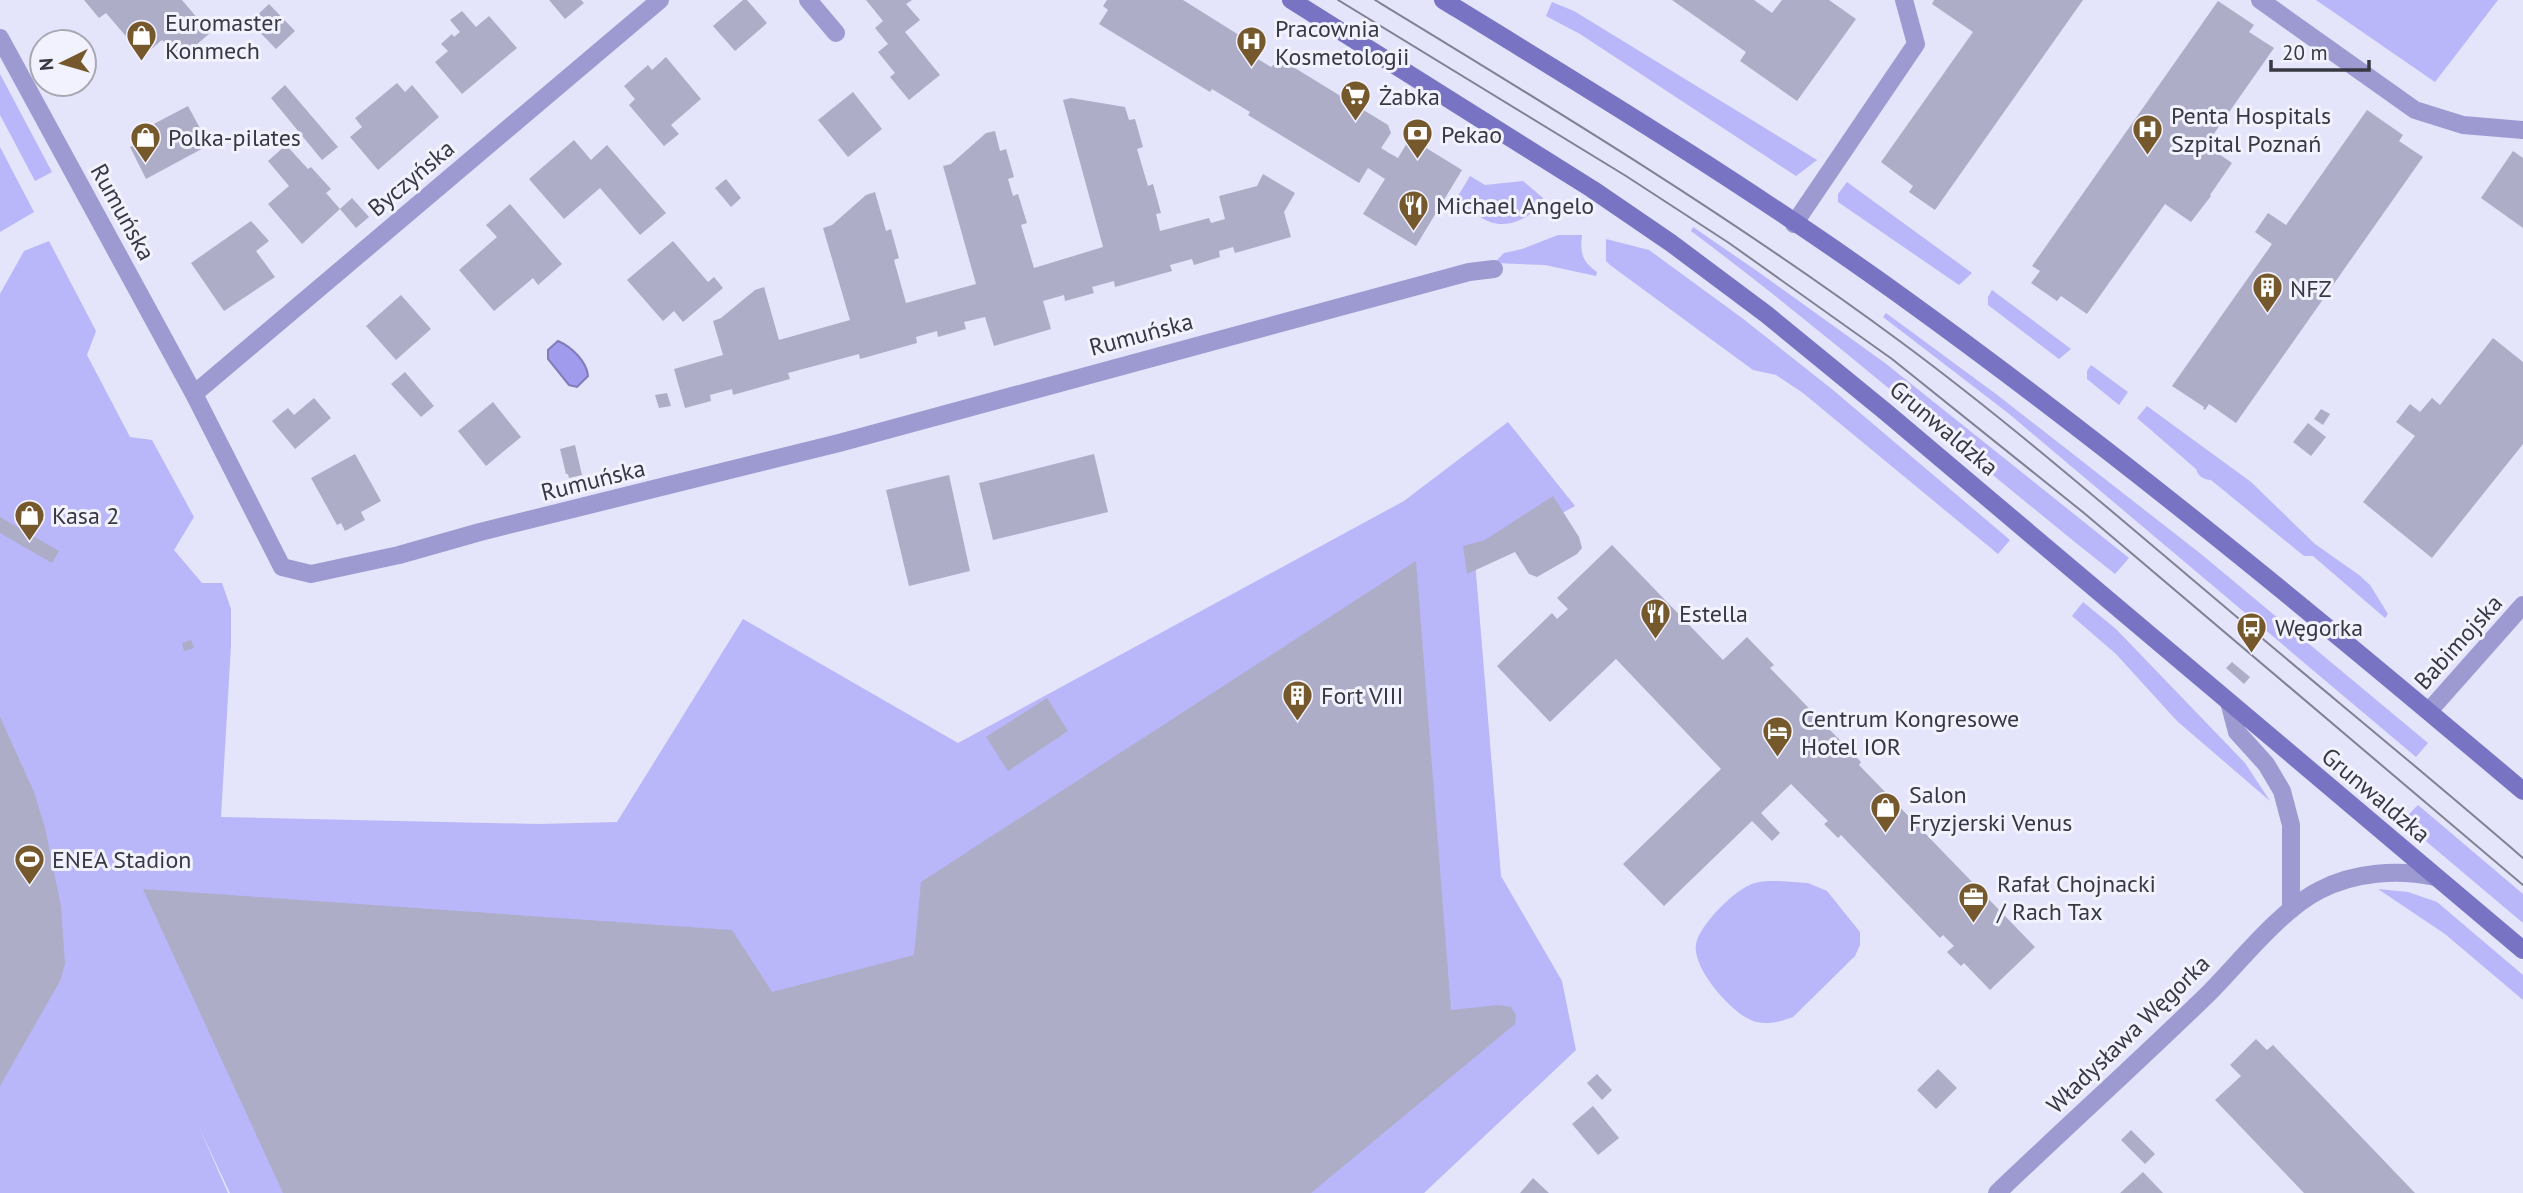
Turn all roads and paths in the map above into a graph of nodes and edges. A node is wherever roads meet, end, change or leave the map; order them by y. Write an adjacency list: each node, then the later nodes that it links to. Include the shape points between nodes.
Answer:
1 (660, 0): 12 (street, Byczyńska)
2 (808, 0): 7 (street)
3 (1291, 0): 14 (street, Grunwaldzka, via 1592,189 1735,290)
4 (1443, 0): 10 (street)
5 (1904, 0): 10 (street, via 1916,44)
6 (2260, 0): 9 (street, via 2415,110 2463,125)
7 (836, 33)
8 (0, 38): 12 (street, Rumuńska)
9 (2523, 130)
10 (1794, 224): 15 (street, via 1899,295 2104,448)
11 (1494, 269): 12 (street, Rumuńska, via 1469,272 813,450 310,574 282,566)
12 (194, 394)
13 (2523, 605): 15 (street, Babimojska)
14 (2229, 702): 17 (street, Grunwaldzka); 18 (street, via 2237,733 2266,764 2282,790 2291,825)
15 (2429, 711): 16 (street)
16 (2523, 791)
17 (2435, 877): 18 (street, Władysława Węgorka, via 2375,874 2320,890); 19 (street, Grunwaldzka)
18 (2291, 910): 20 (street, Władysława Węgorka)
19 (2523, 950)
20 (1997, 1193)

